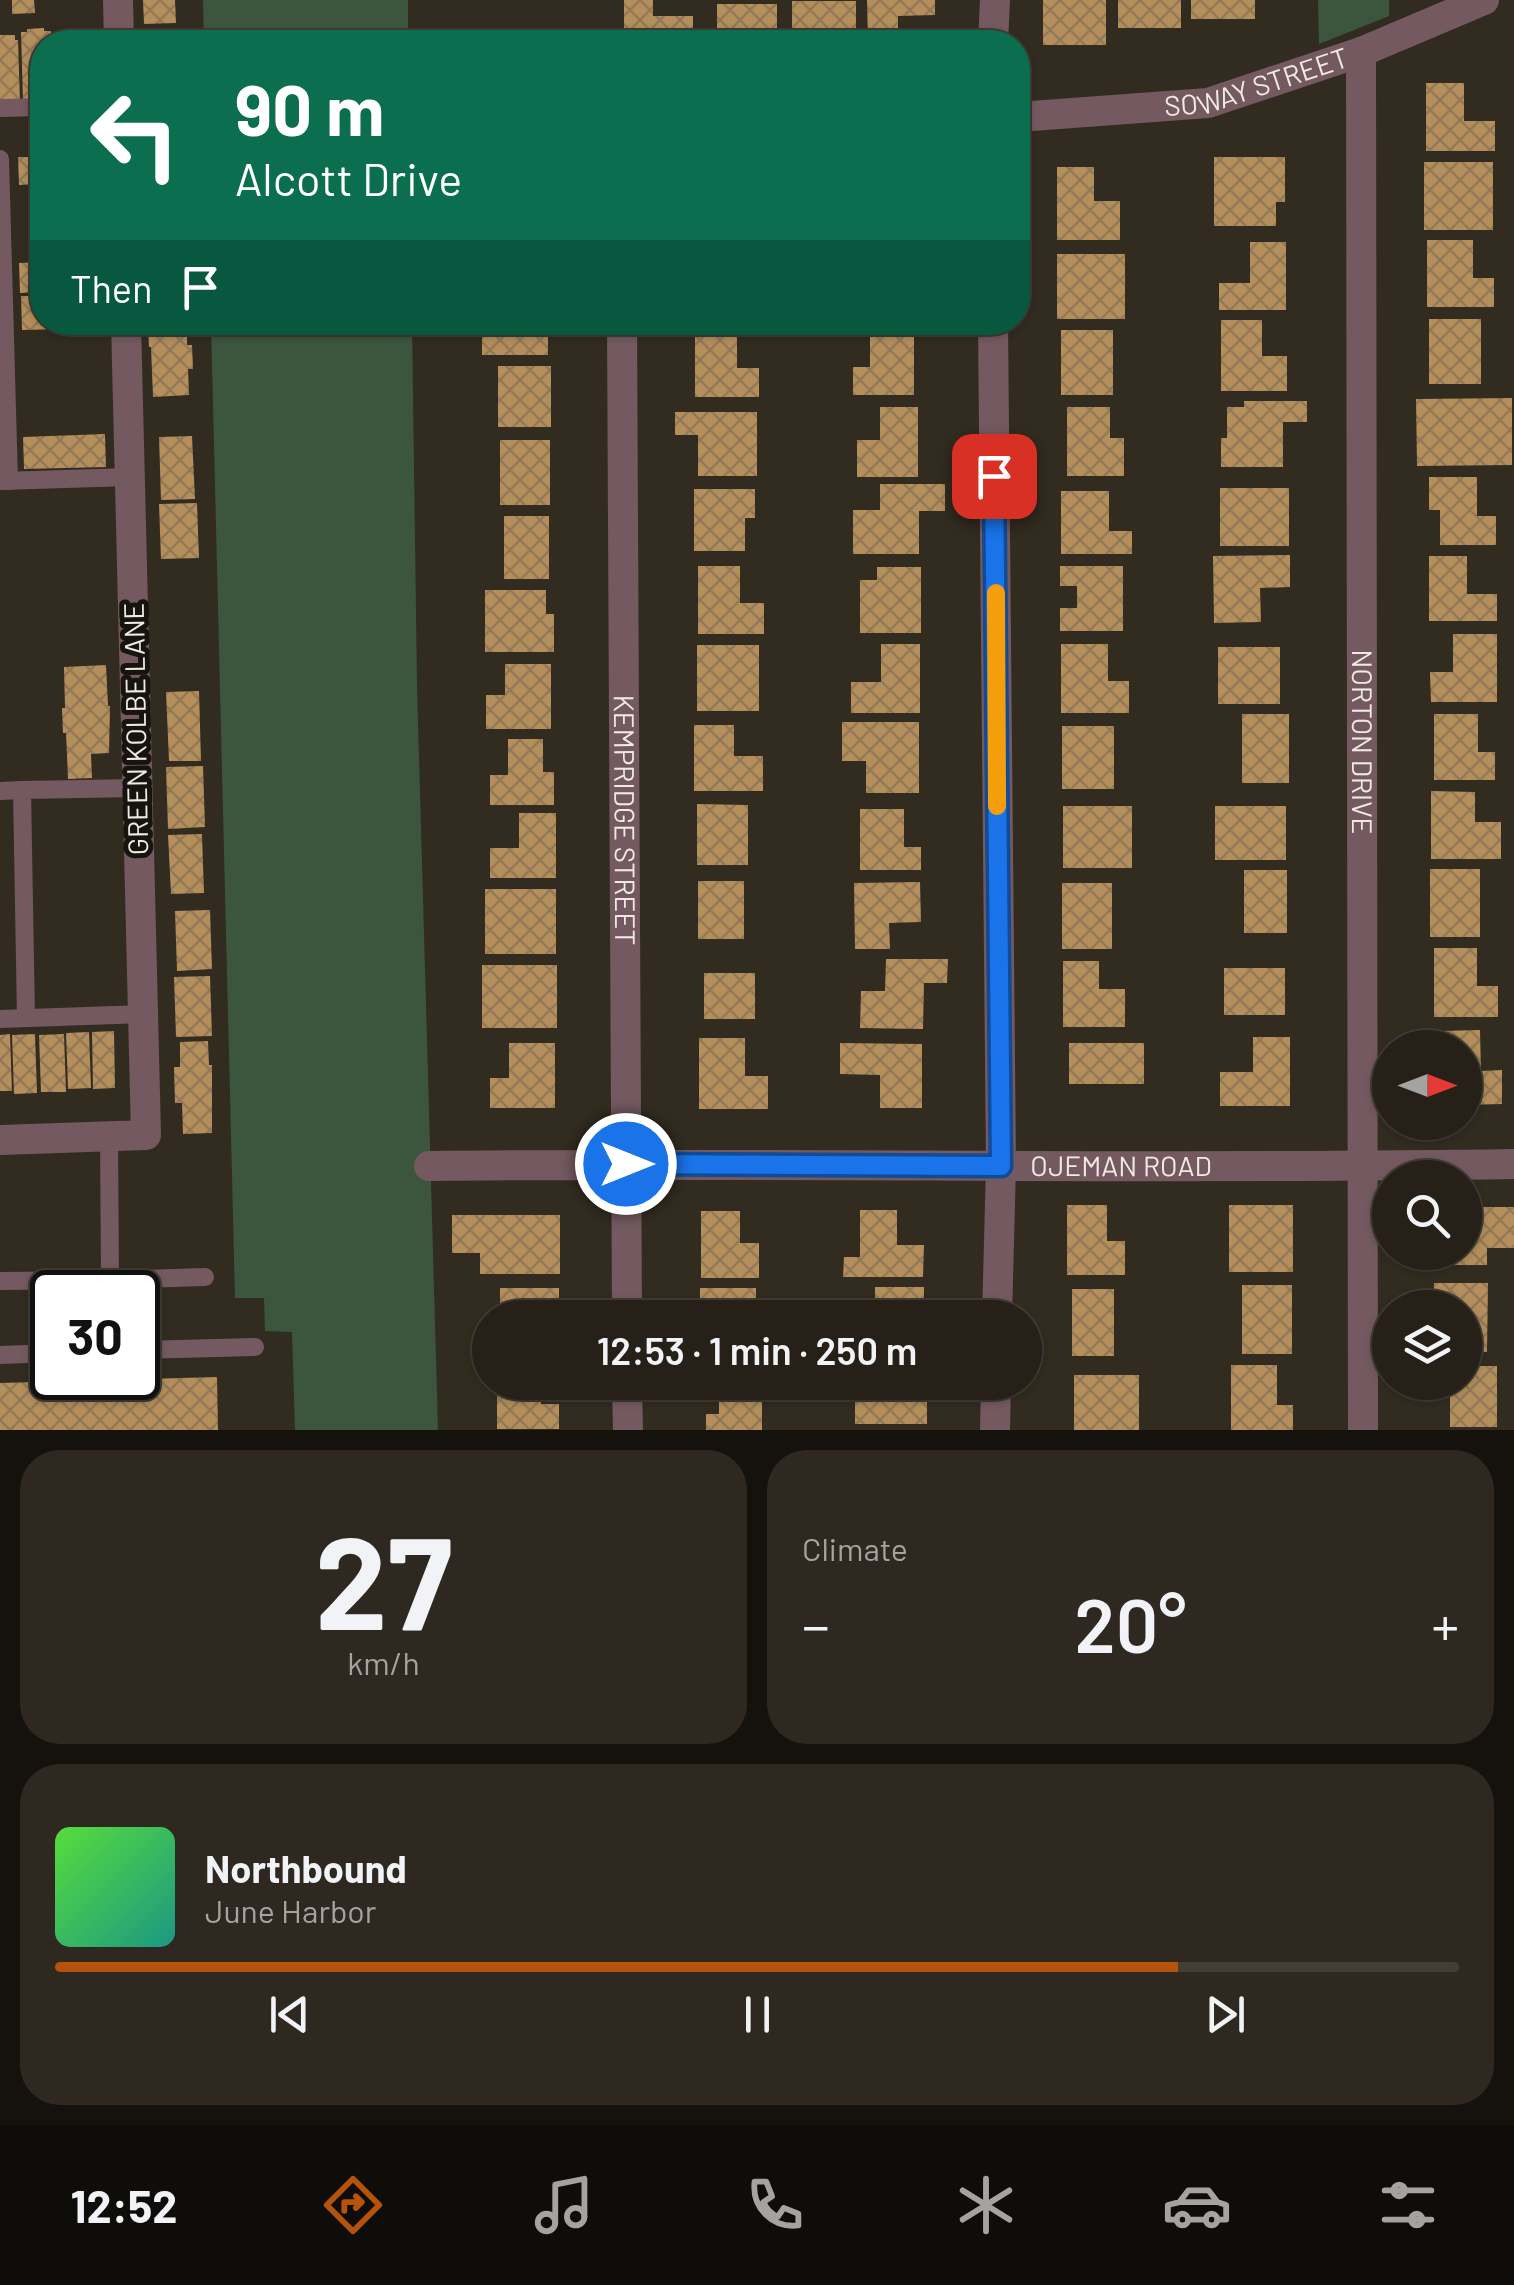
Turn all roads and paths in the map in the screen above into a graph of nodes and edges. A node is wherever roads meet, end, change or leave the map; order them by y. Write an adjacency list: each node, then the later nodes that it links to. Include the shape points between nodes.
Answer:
1 (118, 0): 4 (street)
2 (995, 0): 5 (street)
3 (1484, 0): 6 (street, SOWAY STREET)
4 (119, 30)
5 (994, 30)
6 (1361, 52): 9 (street, SOWAY STREET, via 1208,103); 28 (street, NORTON DRIVE)
7 (30, 107): 8 (lane)
8 (0, 108)
9 (1030, 116)
10 (0, 159): 15 (lane)
11 (126, 335): 14 (street, GREEN KOLBE LANE)
12 (622, 335): 24 (street, KEMPRIDGE STREET)
13 (993, 335): 27 (street)
14 (130, 477): 15 (lane); 16 (street, GREEN KOLBE LANE)
15 (4, 481)
16 (138, 788): 17 (lane); 19 (street, GREEN KOLBE LANE)
17 (22, 790): 18 (lane); 20 (lane)
18 (0, 791)
19 (144, 1014): 20 (lane); 22 (street, GREEN KOLBE LANE, via 146,1135)
20 (26, 1018): 21 (lane)
21 (0, 1019)
22 (109, 1136): 23 (street); 29 (lane)
23 (0, 1140)
24 (626, 1164): 26 (street, OJEMAN ROAD); 27 (street, OJEMAN ROAD); 34 (street, KEMPRIDGE STREET)
25 (1514, 1164): 28 (street, OJEMAN ROAD)
26 (429, 1166)
27 (1001, 1166): 28 (street, OJEMAN ROAD); 35 (street)
28 (1362, 1166): 44 (street, NORTON DRIVE)
29 (110, 1270)
30 (205, 1277): 31 (lane)
31 (160, 1278)
32 (0, 1281): 33 (lane)
33 (30, 1281)
34 (627, 1300)
35 (997, 1300)
36 (255, 1346): 37 (lane)
37 (160, 1349)
38 (30, 1353): 39 (lane)
39 (0, 1354)
40 (628, 1400): 42 (street)
41 (996, 1400): 43 (street)
42 (628, 1430)
43 (995, 1430)
44 (1363, 1430)

